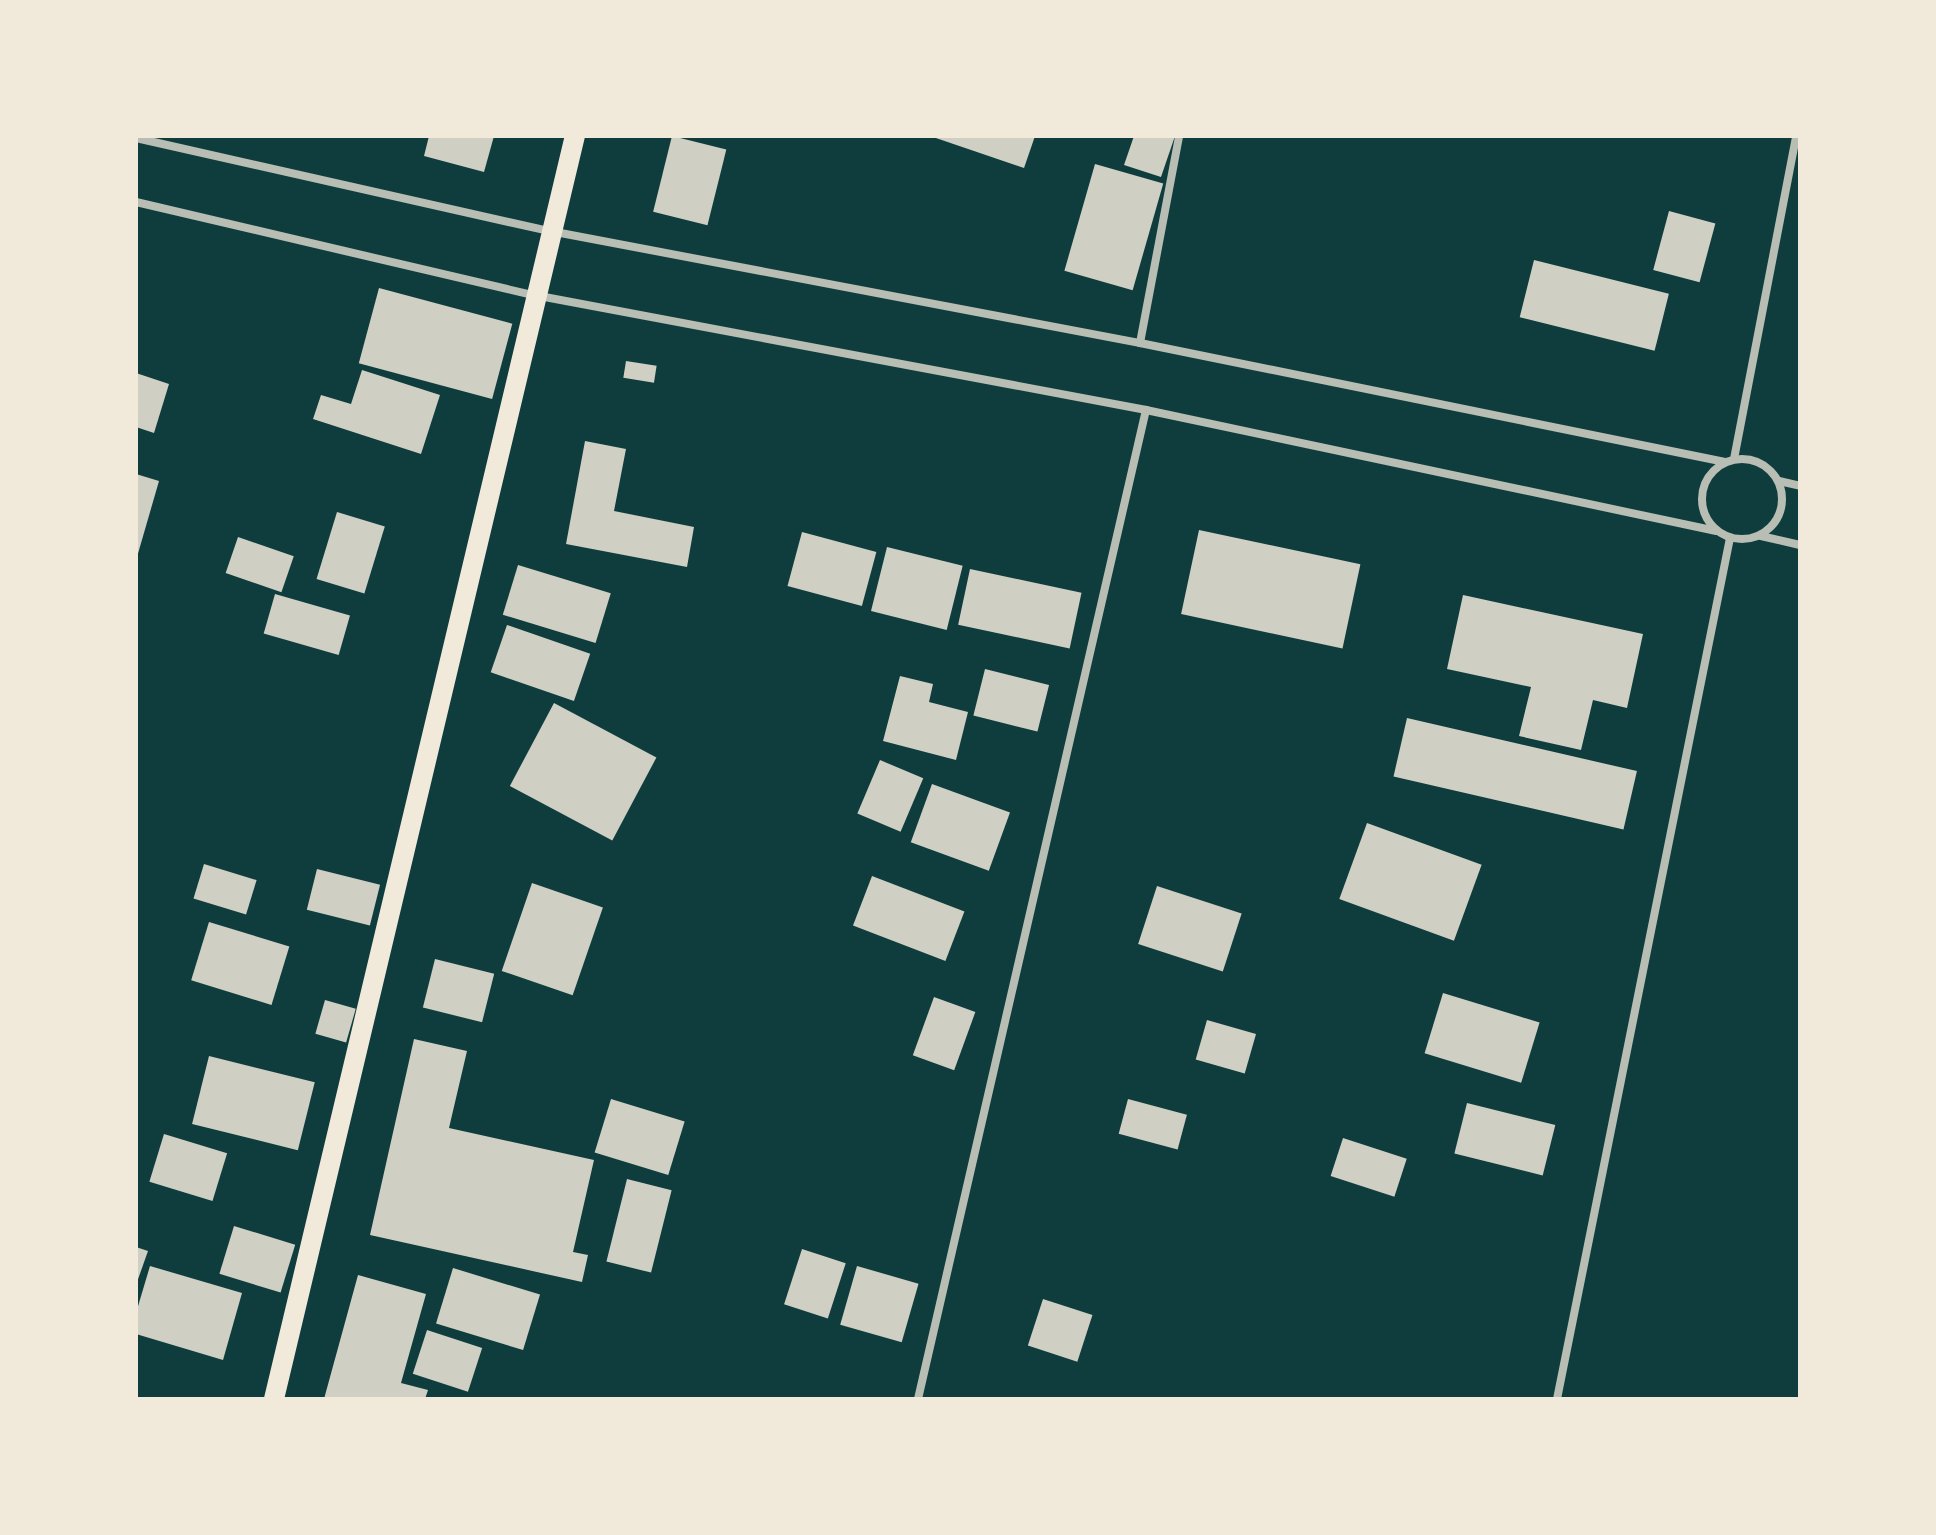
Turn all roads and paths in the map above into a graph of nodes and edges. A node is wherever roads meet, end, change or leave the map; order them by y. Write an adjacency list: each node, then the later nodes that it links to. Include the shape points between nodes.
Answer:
1 (575, 136): 6 (main road)
2 (1179, 136): 8 (street)
3 (1796, 136): 10 (street)
4 (136, 138): 6 (street)
5 (136, 202): 7 (street)
6 (550, 231): 7 (main road); 8 (street)
7 (534, 295): 9 (street); 17 (main road)
8 (1140, 343): 10 (street)
9 (1146, 410): 13 (street); 18 (street)
10 (1730, 461): 11 (street, via 1752,459); 13 (street, via 1710,475 1702,494 1704,514)
11 (1779, 481): 12 (street); 14 (street, via 1780,512)
12 (1800, 486)
13 (1716, 531): 15 (street)
14 (1761, 536): 15 (street); 16 (street)
15 (1730, 538): 19 (street)
16 (1800, 545)
17 (274, 1399)
18 (918, 1399)
19 (1557, 1399)

